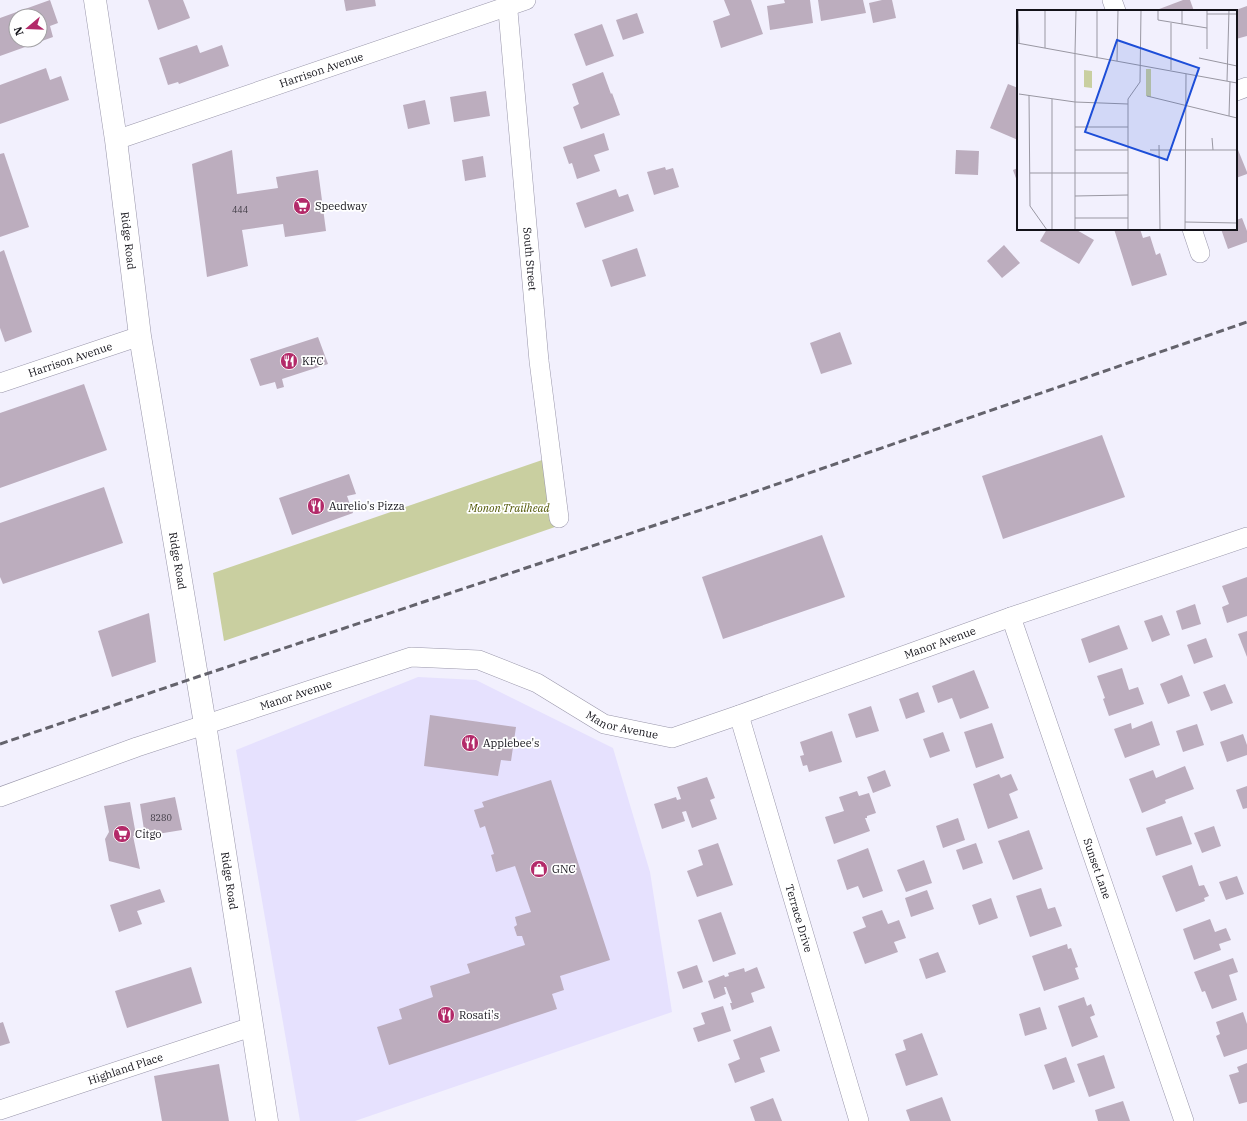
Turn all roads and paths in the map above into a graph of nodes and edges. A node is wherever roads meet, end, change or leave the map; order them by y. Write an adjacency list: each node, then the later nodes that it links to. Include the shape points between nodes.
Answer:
1 (94, 0): 8 (main road, Ridge Road)
2 (526, 0): 4 (street, Harrison Avenue)
3 (1112, 0): 5 (street)
4 (507, 3): 8 (street, Harrison Avenue); 13 (street, South Street, via 539,361)
5 (1116, 10)
6 (1247, 87): 7 (street)
7 (1237, 91)
8 (116, 140): 11 (main road, Ridge Road)
9 (1192, 230): 10 (street)
10 (1200, 253)
11 (140, 336): 12 (street, Harrison Avenue); 17 (main road, Ridge Road)
12 (0, 383)
13 (559, 518)
14 (1247, 537): 15 (street, Manor Avenue)
15 (1011, 617): 16 (street, Manor Avenue); 23 (street, Sunset Lane)
16 (739, 715): 17 (street, Manor Avenue, via 672,738 604,724 537,684 479,660 411,657); 22 (street, Terrace Drive)
17 (205, 724): 18 (street, Manor Avenue, via 137,746); 19 (main road, Ridge Road)
18 (0, 797)
19 (251, 1027): 20 (street, Highland Place); 21 (main road, Ridge Road)
20 (0, 1110)
21 (267, 1121)
22 (859, 1121)
23 (1184, 1121)

